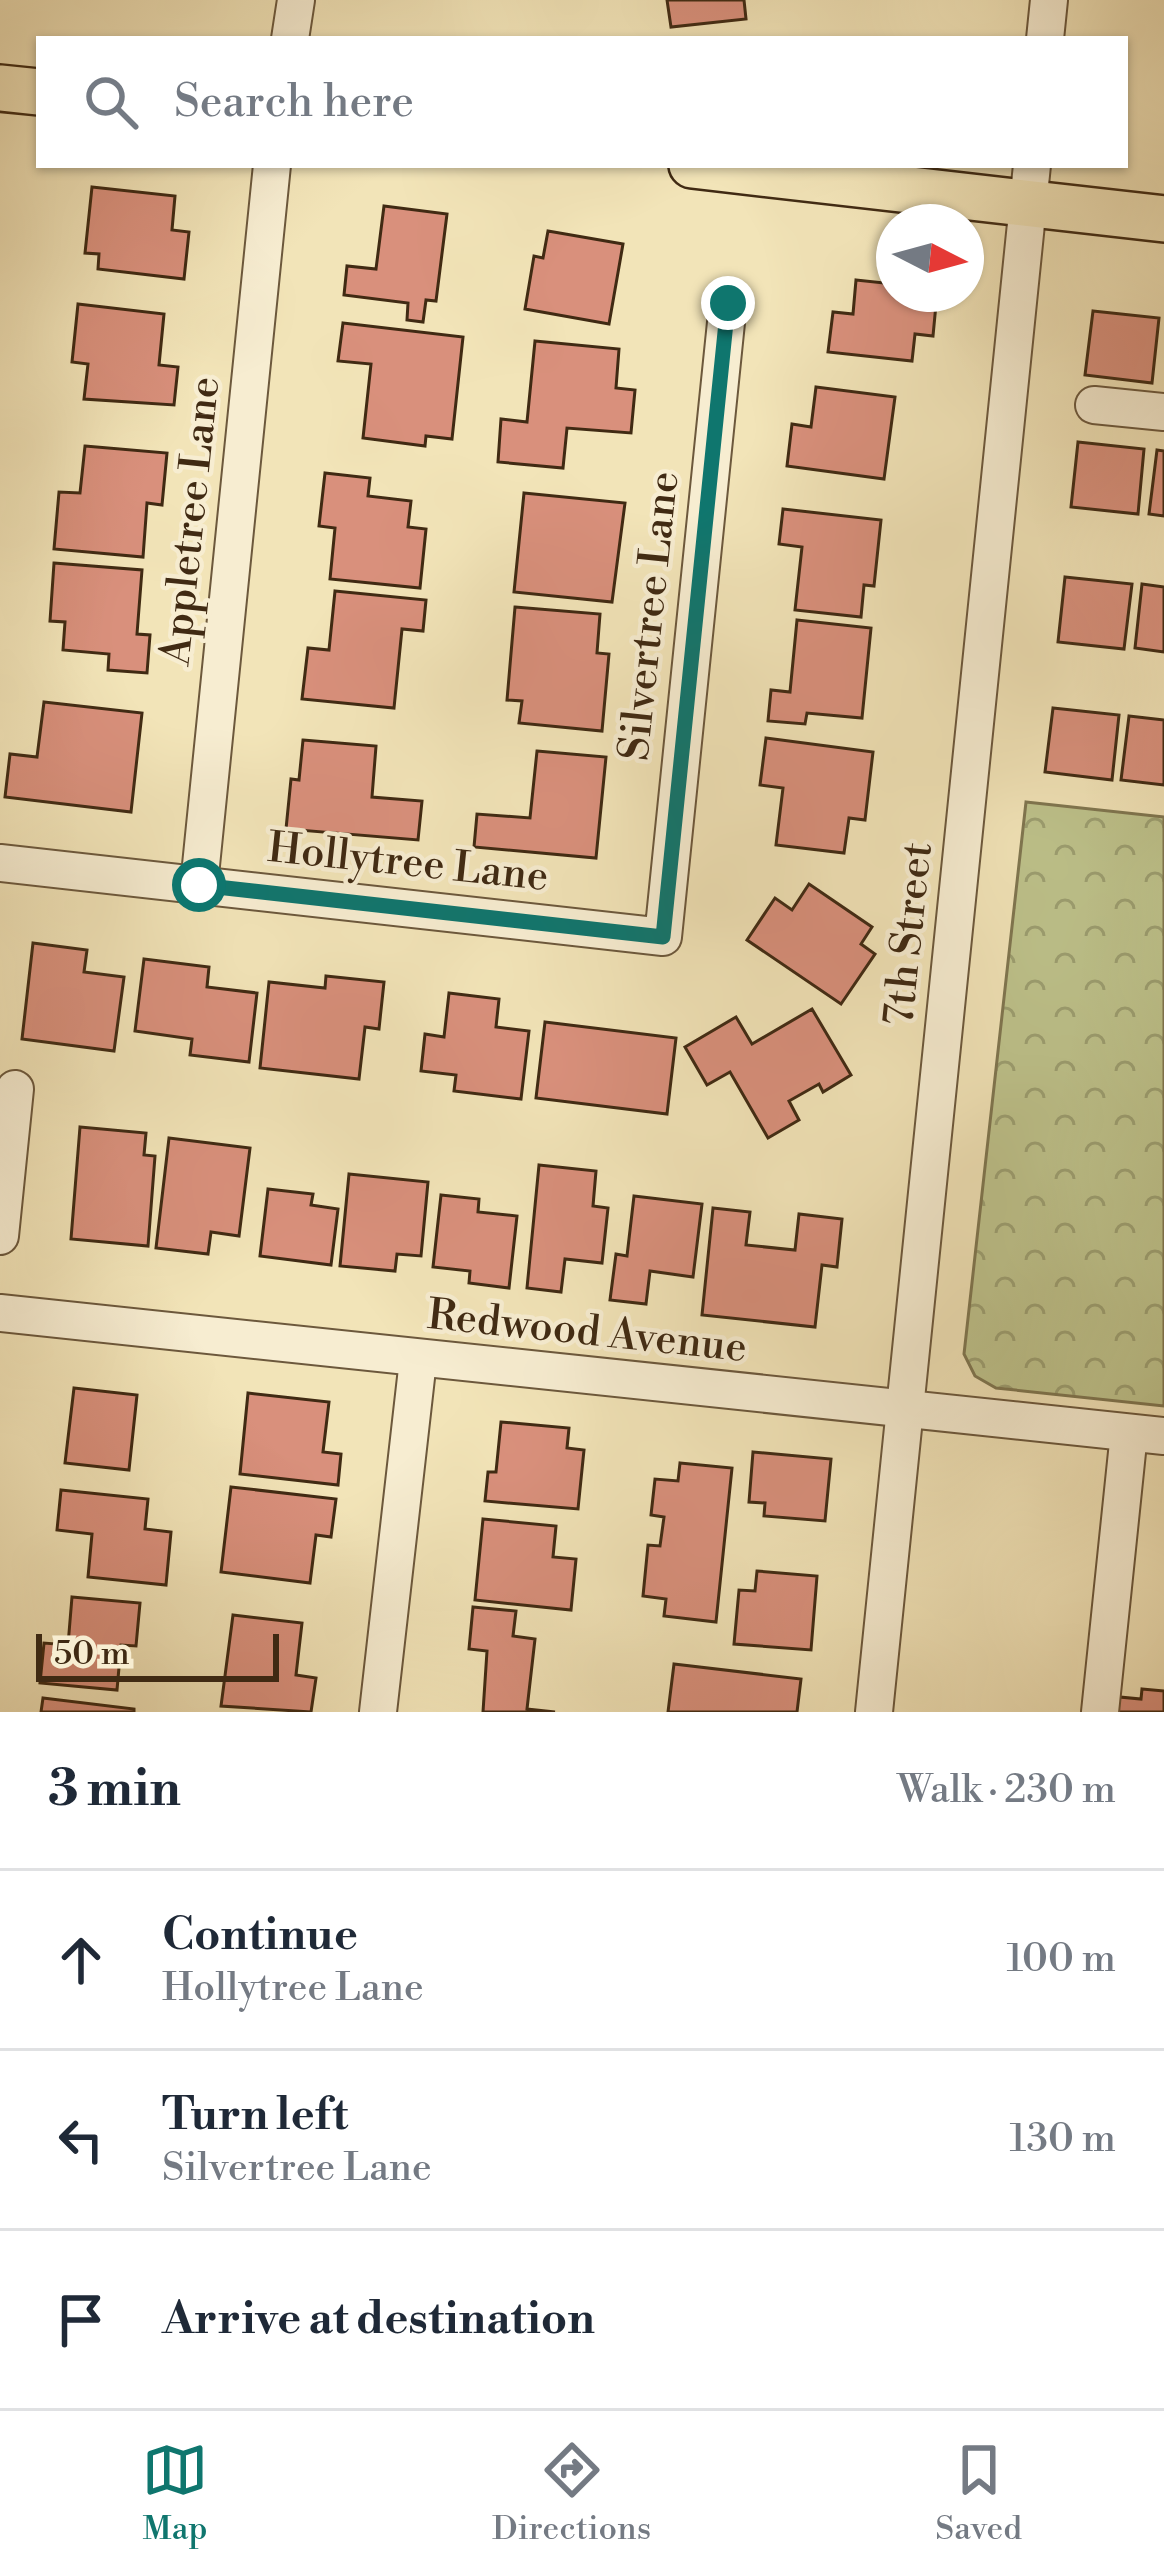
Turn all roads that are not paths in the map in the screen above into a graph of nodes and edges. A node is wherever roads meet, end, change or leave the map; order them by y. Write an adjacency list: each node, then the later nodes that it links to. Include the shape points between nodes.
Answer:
1 (296, 0): 3 (street)
2 (1049, 0): 4 (street)
3 (290, 36)
4 (1045, 36)
5 (0, 88): 6 (main road)
6 (36, 92)
7 (272, 168): 15 (street, Appletree Lane)
8 (745, 168): 9 (main road)
9 (1030, 184): 10 (main road); 21 (street, 7th Street)
10 (1164, 219)
11 (728, 303): 16 (street, Silvertree Lane)
12 (1094, 405): 13 (street)
13 (1164, 412)
14 (0, 863): 15 (street, Hollytree Lane)
15 (199, 885): 16 (street, Hollytree Lane)
16 (663, 937)
17 (15, 1089): 18 (street)
18 (0, 1236)
19 (0, 1313): 20 (street, Redwood Avenue)
20 (418, 1360): 21 (street, Redwood Avenue); 23 (street)
21 (906, 1412): 22 (street, Redwood Avenue); 24 (street, 7th Street)
22 (1147, 1435): 25 (street)
23 (378, 1712)
24 (874, 1712)
25 (1100, 1712)

